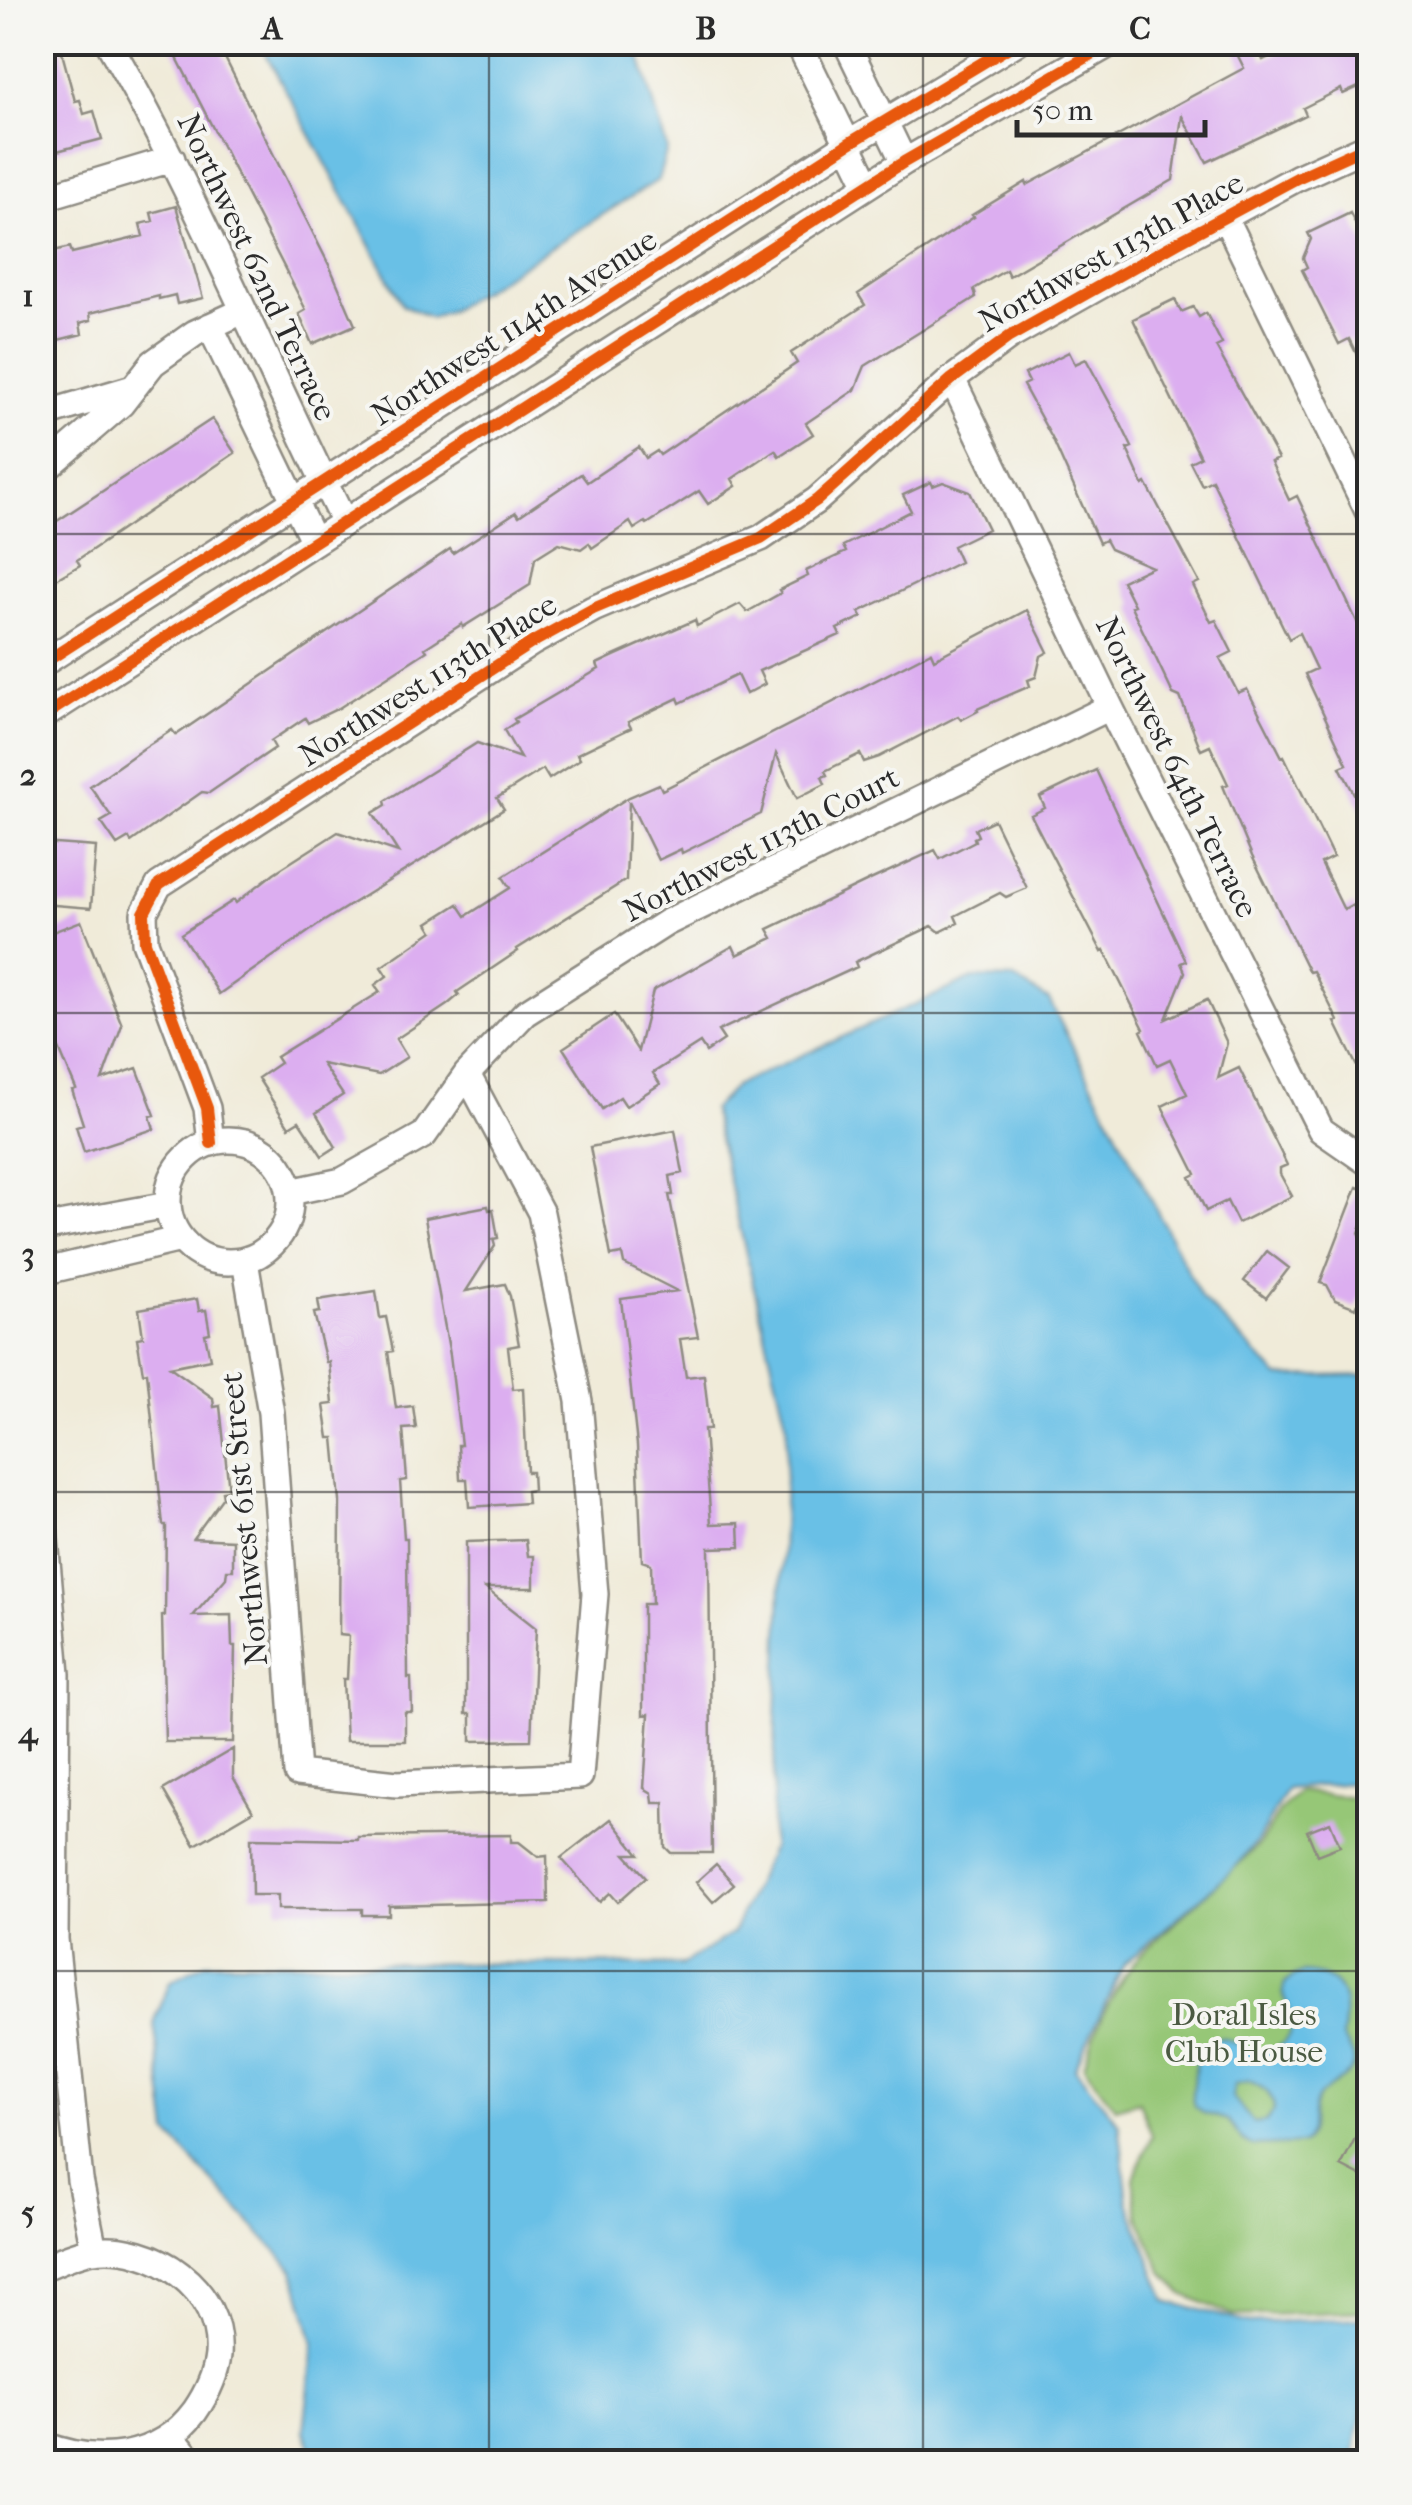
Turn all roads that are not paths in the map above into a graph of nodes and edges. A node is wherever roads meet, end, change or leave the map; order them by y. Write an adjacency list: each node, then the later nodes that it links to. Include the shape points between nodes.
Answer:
1 (108, 42): 9 (street, Northwest 62nd Terrace)
2 (798, 42): 7 (street)
3 (846, 42): 6 (street)
4 (1018, 42): 6 (street, Northwest 114th Avenue)
5 (1113, 42): 10 (street)
6 (884, 121): 7 (street, Northwest 114th Avenue); 10 (street)
7 (848, 144): 11 (street); 22 (street, Northwest 114th Avenue)
8 (1370, 146): 13 (street, Northwest 113th Place)
9 (172, 159): 12 (street); 14 (street, Northwest 62nd Terrace)
10 (904, 162): 11 (street)
11 (868, 185): 25 (street)
12 (42, 198)
13 (1226, 219): 17 (street, Northwest 113th Place, via 1008,337); 24 (street)
14 (243, 310): 15 (street); 16 (street, Northwest 62nd Terrace)
15 (210, 326): 18 (street, Northwest 62nd Terrace); 19 (street, via 153,364)
16 (268, 364): 18 (street); 22 (street, Northwest 62nd Terrace)
17 (952, 379): 28 (street, Northwest 64th Terrace); 31 (street, Northwest 113th Place, via 817,500 761,538 593,609 533,642 159,885 144,913 145,942 206,1108)
18 (235, 381): 23 (street, Northwest 62nd Terrace)
19 (133, 388): 20 (street); 21 (street)
20 (42, 415)
21 (42, 472)
22 (324, 482): 23 (street, Northwest 114th Avenue); 25 (street, Northwest 62nd Terrace)
23 (294, 502): 26 (street, Northwest 62nd Terrace); 27 (street, Northwest 114th Avenue)
24 (1370, 515)
25 (344, 522): 26 (street)
26 (314, 542): 29 (street)
27 (42, 664)
28 (1110, 707): 30 (street, Northwest 113th Court, via 666,923 526,1013); 32 (street, Northwest 64th Terrace, via 1321,1130)
29 (42, 717)
30 (467, 1074): 33 (street, Northwest 113th Court, via 424,1136 342,1181); 37 (street, Northwest 61st Street, via 541,1214 579,1401 595,1594 580,1776 397,1784 298,1773 272,1413)
31 (211, 1143): 33 (street, via 252,1144 283,1172); 34 (street, via 179,1166)
32 (1370, 1164)
33 (290, 1192): 37 (street, via 290,1210 275,1242)
34 (168, 1205): 35 (street); 36 (street)
35 (42, 1228)
36 (181, 1240): 37 (street, via 210,1260); 38 (street)
37 (245, 1260)
38 (42, 1272)
39 (42, 1505): 40 (street, via 56,1674 55,1939 80,2180)
40 (94, 2250): 41 (street); 42 (street, via 161,2261 189,2280 216,2328 218,2356 207,2394)
41 (42, 2268)
42 (170, 2436): 44 (street); 45 (street)
43 (42, 2444): 44 (street, via 68,2455)
44 (124, 2460)
45 (192, 2462)

